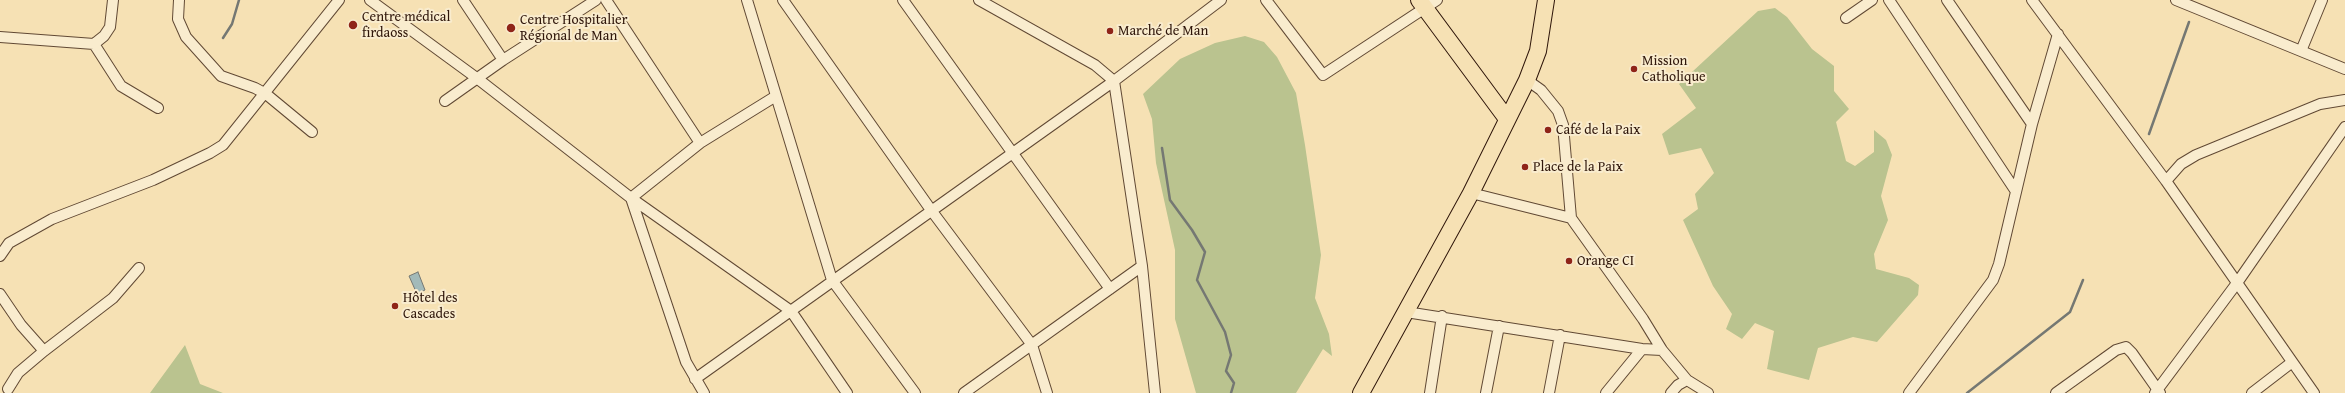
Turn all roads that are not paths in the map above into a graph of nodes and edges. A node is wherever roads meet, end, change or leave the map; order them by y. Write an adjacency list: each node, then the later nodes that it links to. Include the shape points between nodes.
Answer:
1 (113, 0): 25 (street, via 110,27)
2 (179, 0): 32 (street, via 180,27 221,76)
3 (340, 0): 32 (street)
4 (370, 0): 29 (street)
5 (464, 0): 27 (street)
6 (596, 0): 27 (street)
7 (606, 0): 41 (street)
8 (746, 0): 33 (street)
9 (783, 0): 47 (street)
10 (903, 0): 42 (street)
11 (979, 0): 31 (street, via 1095,65)
12 (1221, 0): 31 (street)
13 (1266, 0): 21 (street, via 1323,75)
14 (1546, 0): 30 (main road, via 1538,51)
15 (1872, 0): 22 (street)
16 (1889, 0): 44 (street)
17 (1947, 0): 38 (street)
18 (2032, 0): 23 (street)
19 (2176, 0): 26 (street)
20 (2322, 0): 26 (street)
21 (1427, 3): 37 (main road)
22 (1846, 18)
23 (2058, 34): 38 (street); 43 (street)
24 (0, 36): 25 (street)
25 (94, 44): 36 (street, via 121,86)
26 (2301, 51): 28 (street)
27 (503, 60): 29 (street)
28 (2345, 69)
29 (478, 79): 35 (street); 46 (street)
30 (1527, 80): 37 (main road); 48 (street, via 1541,90 1558,111 1562,125)
31 (1114, 81): 42 (street); 50 (street)
32 (266, 94): 40 (street); 49 (street, via 223,145 210,153 153,180 52,219 9,243)
33 (776, 96): 41 (street); 52 (street)
34 (2345, 100): 43 (street, via 2320,104 2196,155 2181,164)
35 (445, 101)
36 (158, 108)
37 (1507, 120): 45 (main road)
38 (2032, 124): 44 (street)
39 (2345, 127): 53 (street)
40 (312, 132)
41 (700, 143): 46 (street)
42 (1013, 153): 47 (street); 54 (street)
43 (2166, 181): 53 (street)
44 (2015, 190): 83 (street, via 1999,264 1993,280)
45 (1471, 193): 48 (street); 57 (main road)
46 (631, 198): 56 (street); 66 (street, via 686,362)
47 (931, 210): 52 (street); 61 (street)
48 (1571, 218): 63 (street)
49 (0, 256)
50 (1142, 266): 54 (street); 75 (street)
51 (139, 268): 64 (street, via 113,298)
52 (832, 280): 56 (street); 72 (street)
53 (2237, 283): 65 (street); 69 (street)
54 (1110, 289): 61 (street)
55 (0, 294): 64 (street, via 21,326)
56 (791, 311): 66 (street); 71 (street)
57 (1406, 312): 58 (street); 76 (main road)
58 (1442, 316): 59 (street); 77 (street)
59 (1499, 326): 60 (street); 78 (street)
60 (1560, 335): 62 (street); 79 (street)
61 (1032, 345): 73 (street); 74 (street)
62 (1642, 349): 63 (street); 80 (street)
63 (1662, 350): 67 (street)
64 (44, 351): 68 (street, via 18,373)
65 (2291, 363): 85 (street); 86 (street)
66 (695, 378): 70 (street)
67 (1687, 380): 81 (street); 82 (street)
68 (8, 389)
69 (2158, 392): 84 (street, via 2126,347 2116,350)
70 (704, 393)
71 (847, 393)
72 (915, 393)
73 (964, 393)
74 (1047, 393)
75 (1155, 393)
76 (1361, 393)
77 (1430, 393)
78 (1486, 393)
79 (1549, 393)
80 (1606, 393)
81 (1671, 393)
82 (1708, 393)
83 (1909, 393)
84 (2056, 393)
85 (2252, 393)
86 (2314, 393)

